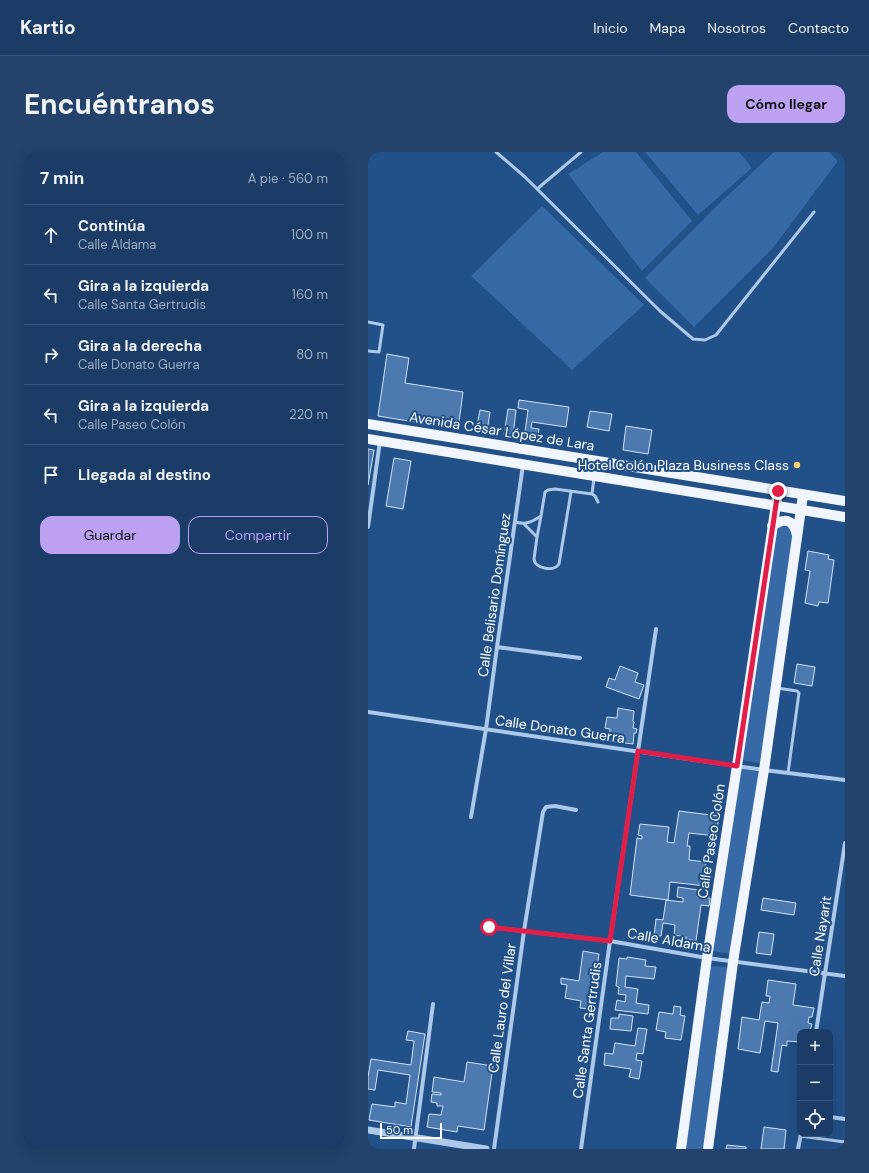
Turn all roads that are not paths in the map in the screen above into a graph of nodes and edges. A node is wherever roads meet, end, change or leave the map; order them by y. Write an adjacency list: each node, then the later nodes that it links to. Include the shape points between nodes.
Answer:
1 (496, 152): 3 (lane)
2 (581, 152): 3 (lane)
3 (537, 189): 4 (lane, via 660,311 693,339 705,340 716,335)
4 (814, 212)
5 (368, 322): 6 (lane, via 383,325 379,352)
6 (368, 351)
7 (368, 424): 12 (main road, Avenida César López de Lara)
8 (368, 439): 9 (main road, Avenida César López de Lara)
9 (380, 441): 10 (main road, Avenida César López de Lara); 25 (street)
10 (523, 465): 11 (main road, Avenida César López de Lara); 22 (street, Calle Belisario Domínguez)
11 (594, 476): 14 (lane); 18 (main road, Avenida César López de Lara)
12 (778, 491): 15 (main road, Avenida César López de Lara); 18 (main road, Calle Paseo Colón)
13 (571, 492): 14 (lane); 20 (lane, via 555,489 545,492); 27 (lane, via 560,564 557,568 537,566 534,563)
14 (592, 494): 17 (lane)
15 (803, 495): 16 (main road, Avenida César López de Lara); 19 (main road)
16 (845, 501)
17 (598, 502)
18 (775, 506): 19 (main road, Avenida César López de Lara); 24 (main road, Calle Paseo Colón)
19 (801, 510): 21 (main road, Avenida César López de Lara); 26 (main road)
20 (541, 516): 23 (lane); 27 (lane)
21 (845, 517)
22 (515, 522): 23 (lane); 29 (street, Calle Belisario Domínguez)
23 (524, 524): 27 (lane)
24 (772, 526): 26 (main road, via 780,521 789,522 794,525); 35 (main road, Calle Paseo Colón)
25 (368, 527)
26 (797, 535): 31 (main road)
27 (537, 536)
28 (656, 629): 34 (street, Calle Santa Gertrudis)
29 (496, 648): 30 (street); 33 (street, Calle Belisario Domínguez)
30 (580, 658)
31 (775, 687): 36 (main road); 37 (lane, via 799,693)
32 (368, 712): 33 (street, Calle Donato Guerra)
33 (486, 729): 34 (street, Calle Donato Guerra); 40 (street, Calle Belisario Domínguez)
34 (638, 751): 35 (street, Calle Donato Guerra); 44 (street, Calle Santa Gertrudis)
35 (737, 766): 36 (street, Calle Donato Guerra); 45 (main road, Calle Paseo Colón)
36 (764, 770): 37 (street, Calle Donato Guerra); 46 (main road)
37 (788, 773): 38 (street, Calle Donato Guerra)
38 (845, 780)
39 (576, 810): 43 (street, Calle Lauro del Villar, via 555,806 546,807 543,812)
40 (471, 817)
41 (845, 843): 47 (street, Calle Nayarit)
42 (489, 927): 43 (street, Calle Aldama)
43 (524, 931): 44 (street, Calle Aldama); 60 (street, Calle Lauro del Villar)
44 (610, 941): 45 (street, Calle Aldama); 61 (street, Calle Santa Gertrudis)
45 (707, 958): 46 (street, Calle Aldama); 62 (main road, Calle Paseo Colón)
46 (733, 962): 47 (street, Calle Aldama); 63 (main road)
47 (825, 973): 48 (street, Calle Aldama); 50 (street, Calle Nayarit)
48 (845, 976)
49 (433, 1004): 54 (street)
50 (816, 1029)
51 (833, 1117): 52 (street)
52 (845, 1119)
53 (368, 1130): 54 (street)
54 (416, 1137): 58 (street); 59 (street)
55 (800, 1137): 64 (street)
56 (813, 1137): 57 (lane)
57 (845, 1142)
58 (414, 1149)
59 (486, 1149)
60 (494, 1149)
61 (581, 1149)
62 (681, 1149)
63 (708, 1149)
64 (798, 1149)

